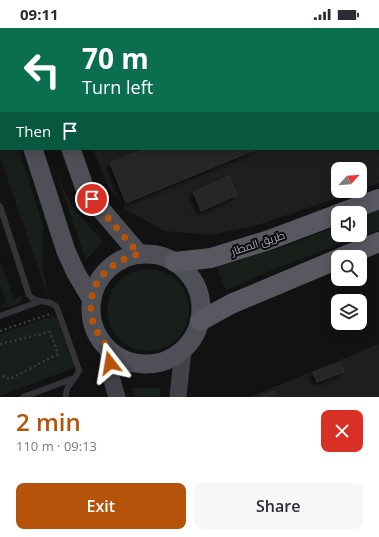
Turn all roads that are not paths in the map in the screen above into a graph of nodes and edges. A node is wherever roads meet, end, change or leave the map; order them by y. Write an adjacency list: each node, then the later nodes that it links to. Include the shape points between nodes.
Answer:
1 (33, 150): 12 (main road, via 69,259)
2 (71, 150): 9 (main road, via 84,186 92,199)
3 (379, 199): 5 (highway)
4 (0, 206): 13 (lane, via 29,295)
5 (360, 206)
6 (331, 217): 10 (highway, طريق المطار, via 211,258)
7 (379, 242): 8 (highway)
8 (359, 250)
9 (139, 254): 10 (main road, via 153,254); 12 (main road, via 125,257 113,264 103,274)
10 (175, 262): 15 (main road, via 188,273 197,287 201,304)
11 (331, 262): 15 (highway, via 231,304)
12 (92, 300): 16 (main road, via 92,318 98,334)
13 (38, 302): 14 (lane); 18 (lane, via 53,304 58,311 79,370)
14 (0, 316)
15 (200, 321): 17 (main road, via 194,336)
16 (108, 349): 17 (main road, via 122,358 143,363 169,359); 21 (main road, via 111,377)
17 (183, 350): 22 (main road)
18 (75, 378): 19 (lane); 20 (lane, via 67,387)
19 (23, 397)
20 (66, 397)
21 (117, 397)
22 (178, 397)

